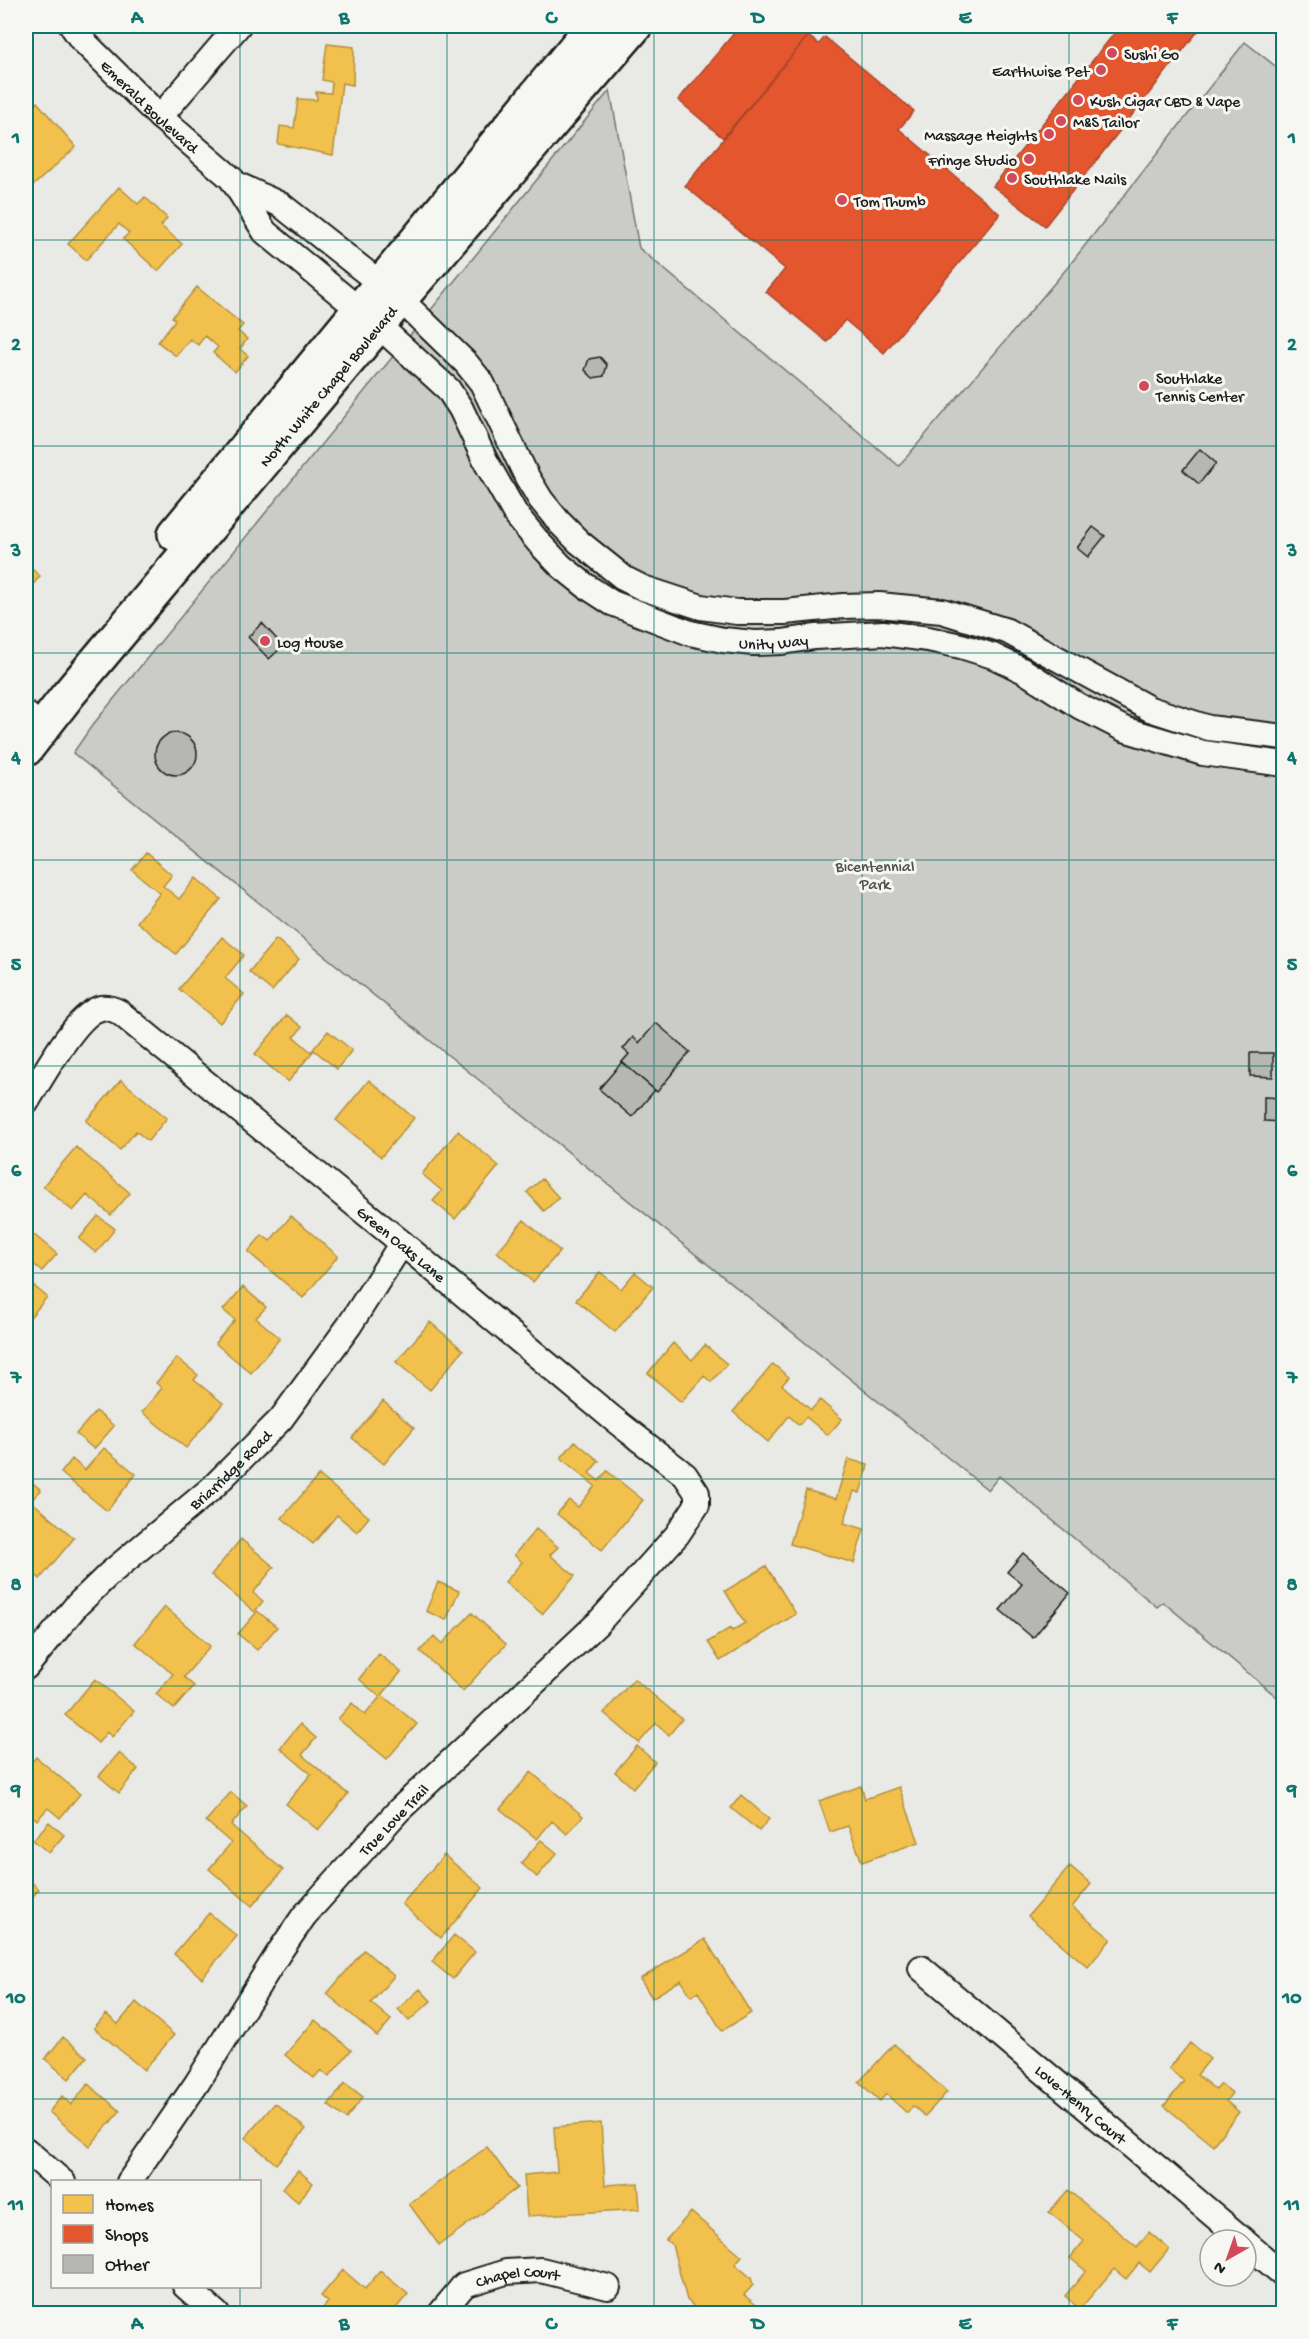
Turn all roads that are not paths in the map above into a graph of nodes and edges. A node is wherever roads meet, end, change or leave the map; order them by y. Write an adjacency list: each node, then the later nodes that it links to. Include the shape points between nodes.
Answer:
1 (72, 26): 5 (street, Emerald Boulevard)
2 (238, 26): 5 (street)
3 (593, 26): 7 (main road, North White Chapel Boulevard)
4 (635, 26): 7 (main road, North White Chapel Boulevard)
5 (160, 117): 6 (street, Emerald Boulevard)
6 (234, 183): 7 (street, Emerald Boulevard, via 281,205); 8 (street, Emerald Boulevard, via 265,232)
7 (390, 291): 8 (main road, North White Chapel Boulevard); 9 (street, Unity Way, via 460,356 482,383 527,477 559,522 600,560)
8 (369, 317): 10 (street, Unity Way, via 448,389 516,515 540,544 586,586); 11 (main road, North White Chapel Boulevard)
9 (643, 588): 10 (street); 12 (street, Unity Way, via 701,607 737,612 879,605 942,611 1007,631 1150,709 1209,728)
10 (629, 612): 13 (street, Unity Way, via 723,640 782,642 883,633 961,646 1024,671 1124,729 1203,753)
11 (29, 724)
12 (1284, 737)
13 (1284, 764)
14 (26, 1103): 15 (street, Green Oaks Lane, via 76,1024 99,1008 109,1008 119,1012)
15 (402, 1243): 16 (street, Green Oaks Lane, via 685,1475); 17 (street, Briarridge Road, via 349,1326 280,1419 213,1487 76,1606)
16 (697, 1493): 21 (street, True Love Trail, via 697,1505 677,1535 598,1623 399,1810 304,1916)
17 (26, 1667)
18 (921, 1968): 22 (street, Love-Henry Court)
19 (26, 2150): 20 (street)
20 (62, 2180)
21 (130, 2180)
22 (1229, 2228)
23 (1258, 2253): 24 (street, Love-Henry Court)
24 (1284, 2275)
25 (608, 2287): 28 (street, Chapel Court, via 541,2270 506,2272 464,2285)
26 (187, 2288): 27 (street)
27 (217, 2313)
28 (440, 2313)

